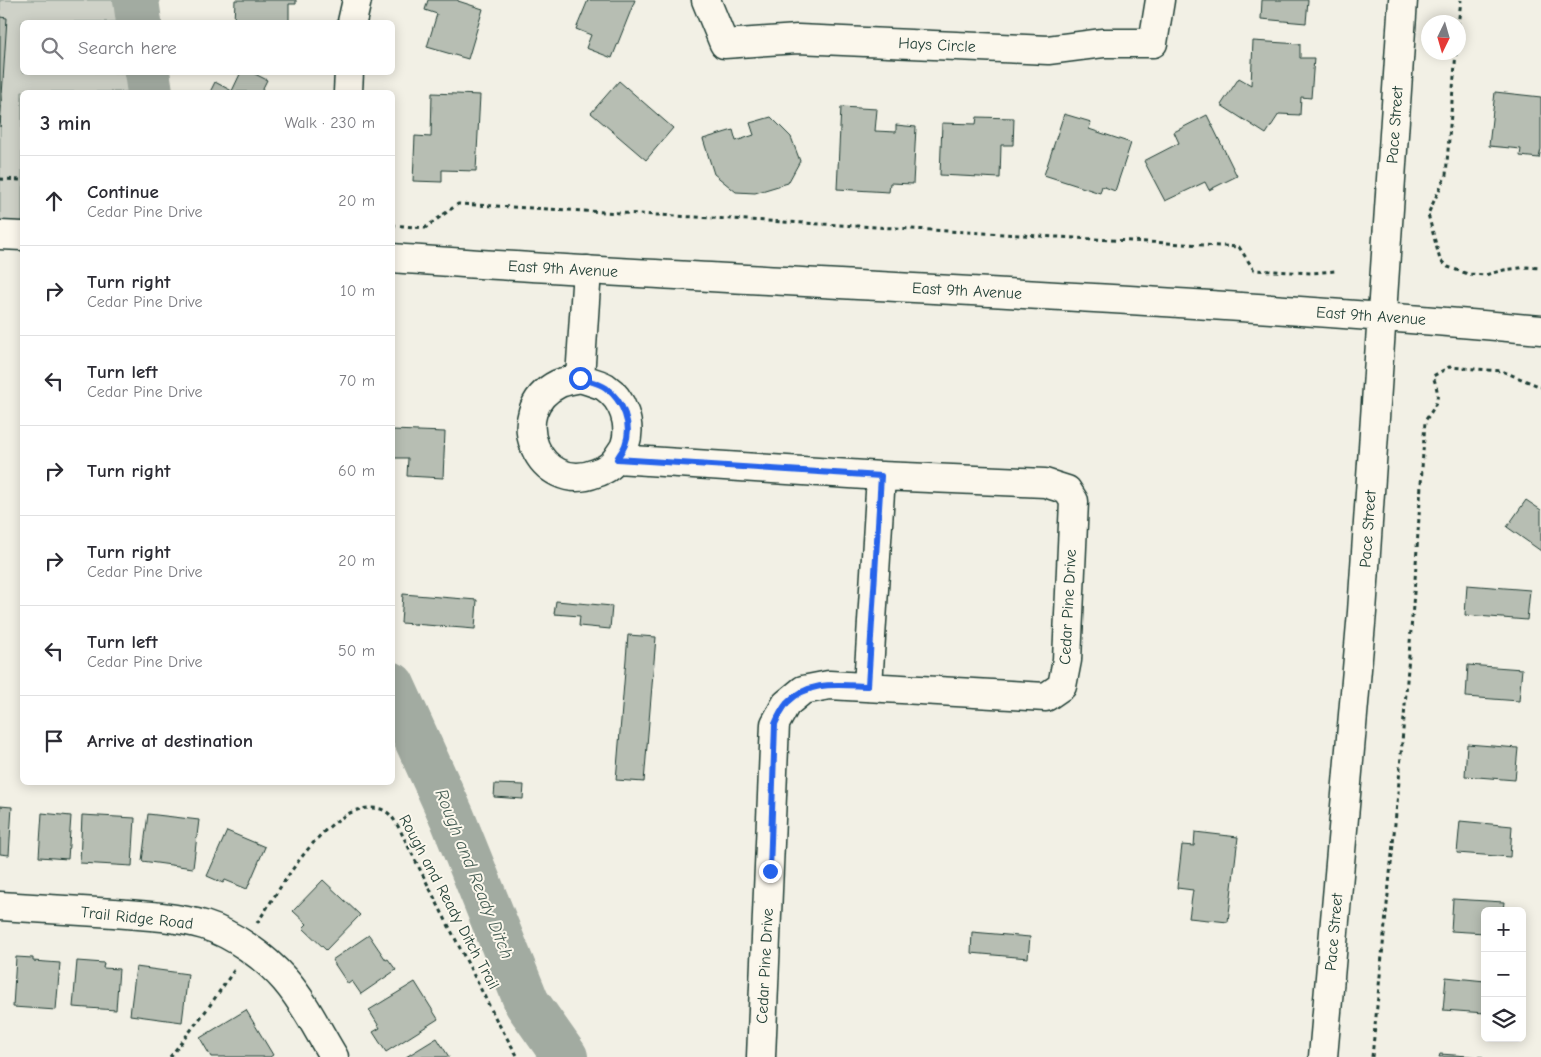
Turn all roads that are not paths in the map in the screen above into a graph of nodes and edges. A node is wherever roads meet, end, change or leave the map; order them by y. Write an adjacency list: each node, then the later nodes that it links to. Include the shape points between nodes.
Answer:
1 (357, 0): 5 (street)
2 (706, 0): 3 (street, Hays Circle, via 724,44 798,39 1048,50 1103,43 1152,43)
3 (1160, 0)
4 (1403, 0): 12 (street, Pace Street)
5 (352, 20)
6 (349, 75): 7 (street)
7 (348, 90)
8 (0, 235): 9 (street)
9 (20, 236)
10 (395, 258): 11 (street, East 9th Avenue)
11 (587, 270): 12 (street, East 9th Avenue); 14 (street)
12 (1383, 317): 13 (street, East 9th Avenue); 21 (street, Pace Street, via 1362,612)
13 (1541, 330)
14 (580, 378): 15 (street, via 605,387 625,412 628,429); 15 (street, via 558,384 536,405 530,420 530,436 535,451 558,473 573,477 590,476 605,470)
15 (617, 459): 16 (street, Cedar Pine Drive)
16 (881, 476): 17 (street); 17 (street, Cedar Pine Drive, via 1045,482 1067,490 1074,501 1067,660 1062,686 1046,697)
17 (868, 686): 20 (street, Cedar Pine Drive, via 829,685 804,690 786,704 775,724)
18 (0, 906): 19 (street, Trail Ridge Road, via 136,915 180,920 214,929 246,947 284,979)
19 (334, 1057)
20 (761, 1057)
21 (1324, 1057)

